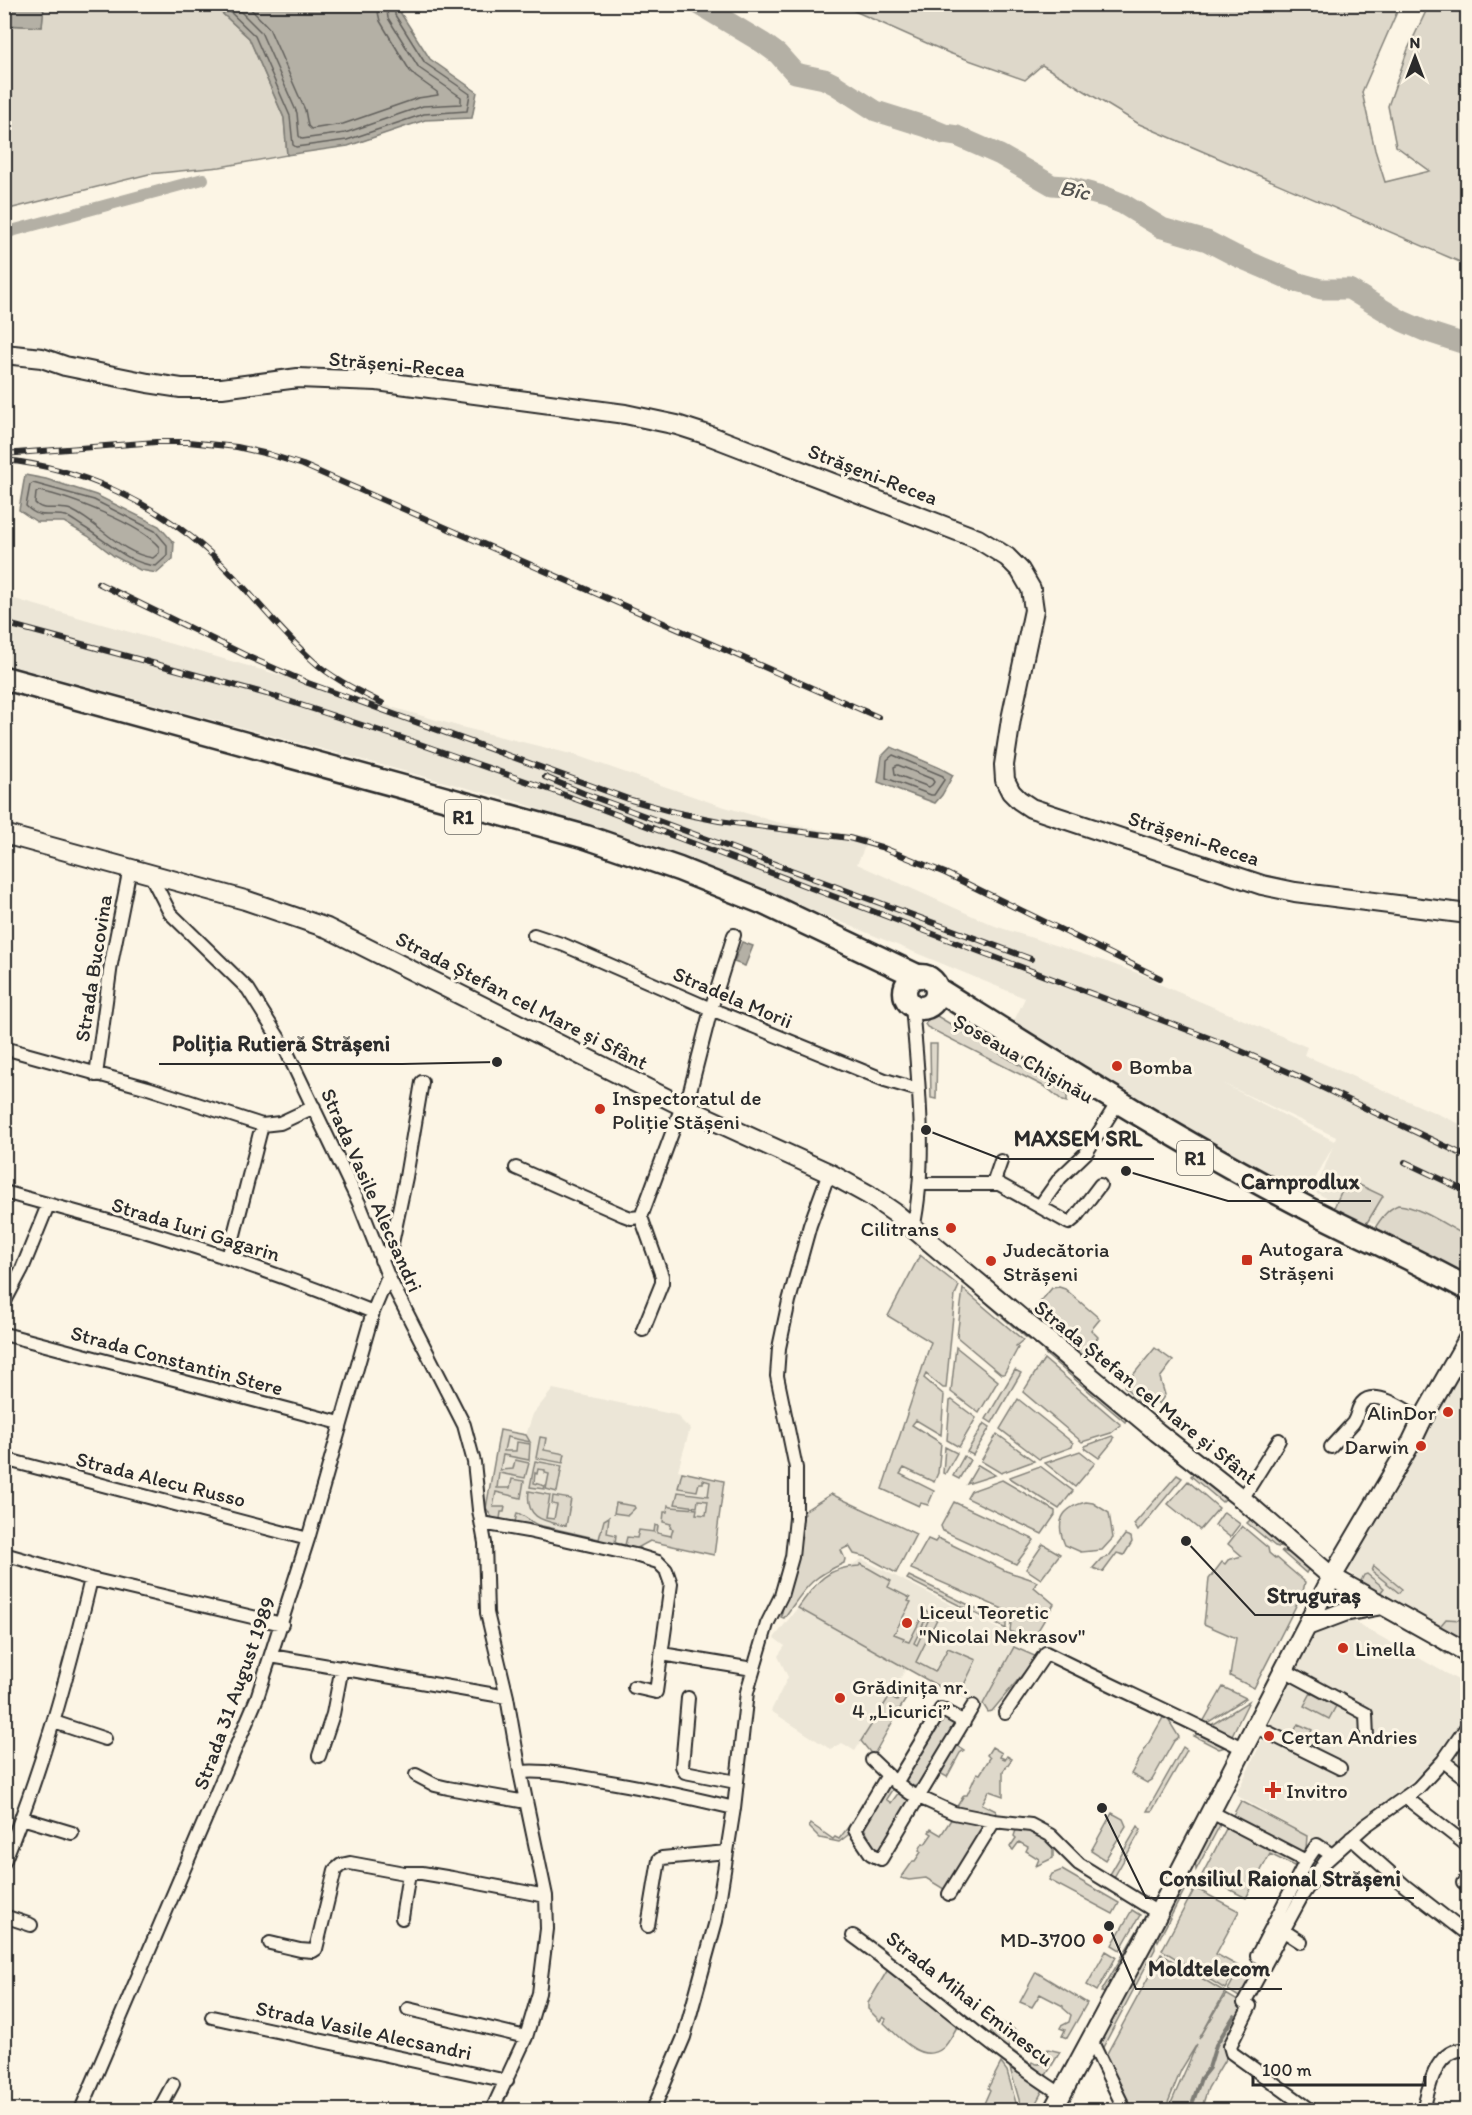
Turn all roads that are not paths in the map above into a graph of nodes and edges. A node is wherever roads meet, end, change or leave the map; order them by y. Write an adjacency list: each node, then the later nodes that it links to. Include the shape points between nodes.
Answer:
1 (4, 354): 7 (main road, Strășeni-Recea, via 42,358 181,388 222,388 298,378 377,381 625,414 677,424 730,444 978,539 1020,570 1031,589 1034,610 1004,765 1005,780 1018,800 1031,808 1262,885)
2 (4, 678): 10 (highway, R1, via 586,837 764,903 878,957)
3 (4, 693): 10 (highway, R1, via 600,856 767,920)
4 (4, 834): 5 (main road, Strada Ștefan cel Mare și Sfânt)
5 (130, 868): 6 (main road, Strada Ștefan cel Mare și Sfânt); 13 (street, Strada Bucovina, via 111,964)
6 (150, 874): 16 (main road, Strada Ștefan cel Mare și Sfânt, via 327,928); 17 (street, Strada Vasile Alecsandri, via 170,913 248,989 285,1048)
7 (1467, 914)
8 (534, 935): 11 (street, Stradela Morii)
9 (734, 935): 11 (street)
10 (921, 992): 15 (street); 18 (highway, Șoseaua Chișinău / R1); 34 (highway, via 1185,1141)
11 (711, 1010): 15 (street, Stradela Morii); 16 (street, via 690,1091)
12 (4, 1048): 13 (street, Strada Bucovina)
13 (96, 1075): 19 (street, Strada Bucovina)
14 (422, 1082): 32 (street, via 391,1248)
15 (919, 1090): 23 (street)
16 (682, 1106): 22 (main road, Strada Ștefan cel Mare și Sfânt); 29 (street)
17 (314, 1107): 19 (street, via 280,1123); 32 (street, Strada Vasile Alecsandri)
18 (1113, 1110): 28 (street, via 1086,1153 1060,1178); 34 (highway, Șoseaua Chișinău / R1, via 1299,1215 1428,1278)
19 (262, 1125): 31 (street)
20 (1001, 1161): 24 (street)
21 (516, 1168): 29 (street, via 623,1215)
22 (829, 1173): 30 (main road, Strada Ștefan cel Mare și Sfânt, via 869,1195); 58 (street, via 810,1225 778,1348 777,1376 796,1468 796,1518 792,1557 781,1596 767,1624)
23 (920, 1184): 24 (street); 30 (street)
24 (993, 1184): 28 (street, via 1005,1186)
25 (1100, 1185): 28 (street, via 1069,1223)
26 (4, 1192): 27 (street, Strada Iuri Gagarin)
27 (48, 1205): 31 (street, Strada Iuri Gagarin); 35 (street)
28 (1040, 1206)
29 (640, 1217): 37 (street, via 662,1276)
30 (913, 1229): 45 (main road, Strada Ștefan cel Mare și Sfânt)
31 (228, 1258): 36 (street, Strada Iuri Gagarin)
32 (381, 1260): 33 (street, Strada Vasile Alecsandri)
33 (388, 1276): 36 (street, Strada 31 August 1989); 46 (street, Strada Vasile Alecsandri, via 464,1425 474,1462)
34 (1467, 1291)
35 (4, 1303)
36 (373, 1312): 41 (street, Strada 31 August 1989)
37 (643, 1330)
38 (4, 1334): 41 (street, Strada Constantin Stere)
39 (1467, 1339): 40 (main road, Strada Mihai Eminescu)
40 (1422, 1420): 43 (street, via 1401,1407 1370,1397); 49 (main road, Strada Mihai Eminescu)
41 (340, 1423): 47 (street, Strada 31 August 1989)
42 (1279, 1440): 45 (street)
43 (1331, 1447)
44 (4, 1459): 47 (street, Strada Alecu Russo)
45 (1242, 1499): 49 (main road, Strada Ștefan cel Mare și Sfânt)
46 (482, 1523): 55 (street, via 658,1562 671,1584); 61 (street, Strada Vasile Alecsandri, via 487,1613)
47 (308, 1539): 52 (street, Strada 31 August 1989)
48 (4, 1554): 50 (street)
49 (1332, 1577): 51 (main road, Strada Ștefan cel Mare și Sfânt); 53 (main road, Strada Mihai Eminescu)
50 (91, 1579): 52 (street); 65 (street)
51 (1382, 1605): 53 (main road, via 1344,1612); 54 (main road, Strada Ștefan cel Mare și Sfânt)
52 (282, 1624): 56 (street, Strada 31 August 1989)
53 (1307, 1626): 59 (main road, Strada Mihai Eminescu)
54 (1467, 1653)
55 (662, 1654): 58 (street); 60 (street, via 656,1692)
56 (271, 1656): 57 (street); 117 (street, Strada 31 August 1989, via 213,1807)
57 (342, 1667): 61 (street); 72 (street)
58 (753, 1669): 80 (street)
59 (1284, 1670): 68 (main road, Strada Mihai Eminescu); 69 (street, via 1366,1714)
60 (634, 1687)
61 (507, 1696): 76 (street, Strada Vasile Alecsandri)
62 (688, 1698): 80 (street, via 682,1766 685,1772)
63 (973, 1706): 66 (street)
64 (1005, 1713): 71 (street, via 1046,1653)
65 (54, 1722): 70 (street); 86 (street)
66 (964, 1722): 78 (street, via 942,1709); 81 (street)
67 (1467, 1725): 74 (street)
68 (1255, 1726): 71 (main road, Strada Mihai Eminescu); 75 (street)
69 (1367, 1737)
70 (105, 1739)
71 (1244, 1749): 85 (main road, Strada Mihai Eminescu)
72 (319, 1756)
73 (872, 1760): 78 (street)
74 (1443, 1761): 79 (street); 82 (street)
75 (1340, 1768)
76 (520, 1772): 83 (street, Strada Vasile Alecsandri); 84 (street, via 584,1777)
77 (416, 1775): 83 (street, via 441,1786)
78 (892, 1779): 81 (street); 81 (street, via 855,1830 871,1854 881,1859)
79 (1467, 1780)
80 (736, 1782): 84 (street)
81 (919, 1795): 87 (street, via 954,1813)
82 (1406, 1797): 89 (street); 90 (street)
83 (526, 1802): 97 (street, Strada Vasile Alecsandri)
84 (734, 1808): 91 (street)
85 (1210, 1812): 93 (street); 98 (main road, Strada Mihai Eminescu)
86 (22, 1818): 88 (street); 94 (street)
87 (994, 1821): 96 (street); 98 (street, via 1030,1825 1050,1835 1078,1864)
88 (72, 1833)
89 (1351, 1838): 92 (street); 104 (street)
90 (1467, 1846)
91 (727, 1851): 102 (street, via 659,1860); 120 (street, via 716,1921 698,1988 684,2037)
92 (1332, 1855): 93 (street, via 1317,1845); 103 (street, via 1303,1894)
93 (1306, 1861): 108 (street, via 1257,1956)
94 (4, 1862)
95 (409, 1873): 97 (street); 100 (street); 107 (street, via 350,1863 340,1865 335,1870 316,1949 300,1950)
96 (949, 1894)
97 (546, 1896): 111 (street, Strada Vasile Alecsandri, via 547,1929 539,1993)
98 (1158, 1913): 112 (main road, Strada Mihai Eminescu)
99 (4, 1916): 101 (street)
100 (402, 1918)
101 (32, 1925)
102 (648, 1926)
103 (1284, 1931): 106 (street); 108 (street)
104 (1467, 1935)
105 (853, 1936): 116 (street, Strada Mihai Eminescu, via 1023,2070)
106 (1301, 1942)
107 (270, 1943)
108 (1266, 1961): 122 (street, via 1230,2046 1232,2053)
109 (408, 2009): 111 (street, Strada Vasile Alecsandri)
110 (212, 2017): 114 (street, Strada Vasile Alecsandri)
111 (526, 2037): 114 (street, Strada Vasile Alecsandri)
112 (1091, 2040): 116 (main road, Strada Mihai Eminescu); 121 (street)
113 (1467, 2050): 123 (street, via 1459,2049 1443,2058)
114 (507, 2081): 119 (street, Strada Vasile Alecsandri)
115 (173, 2084): 118 (street)
116 (1057, 2102)
117 (81, 2110)
118 (159, 2110)
119 (492, 2110)
120 (653, 2110)
121 (1125, 2110)
122 (1311, 2110)
123 (1423, 2110)

